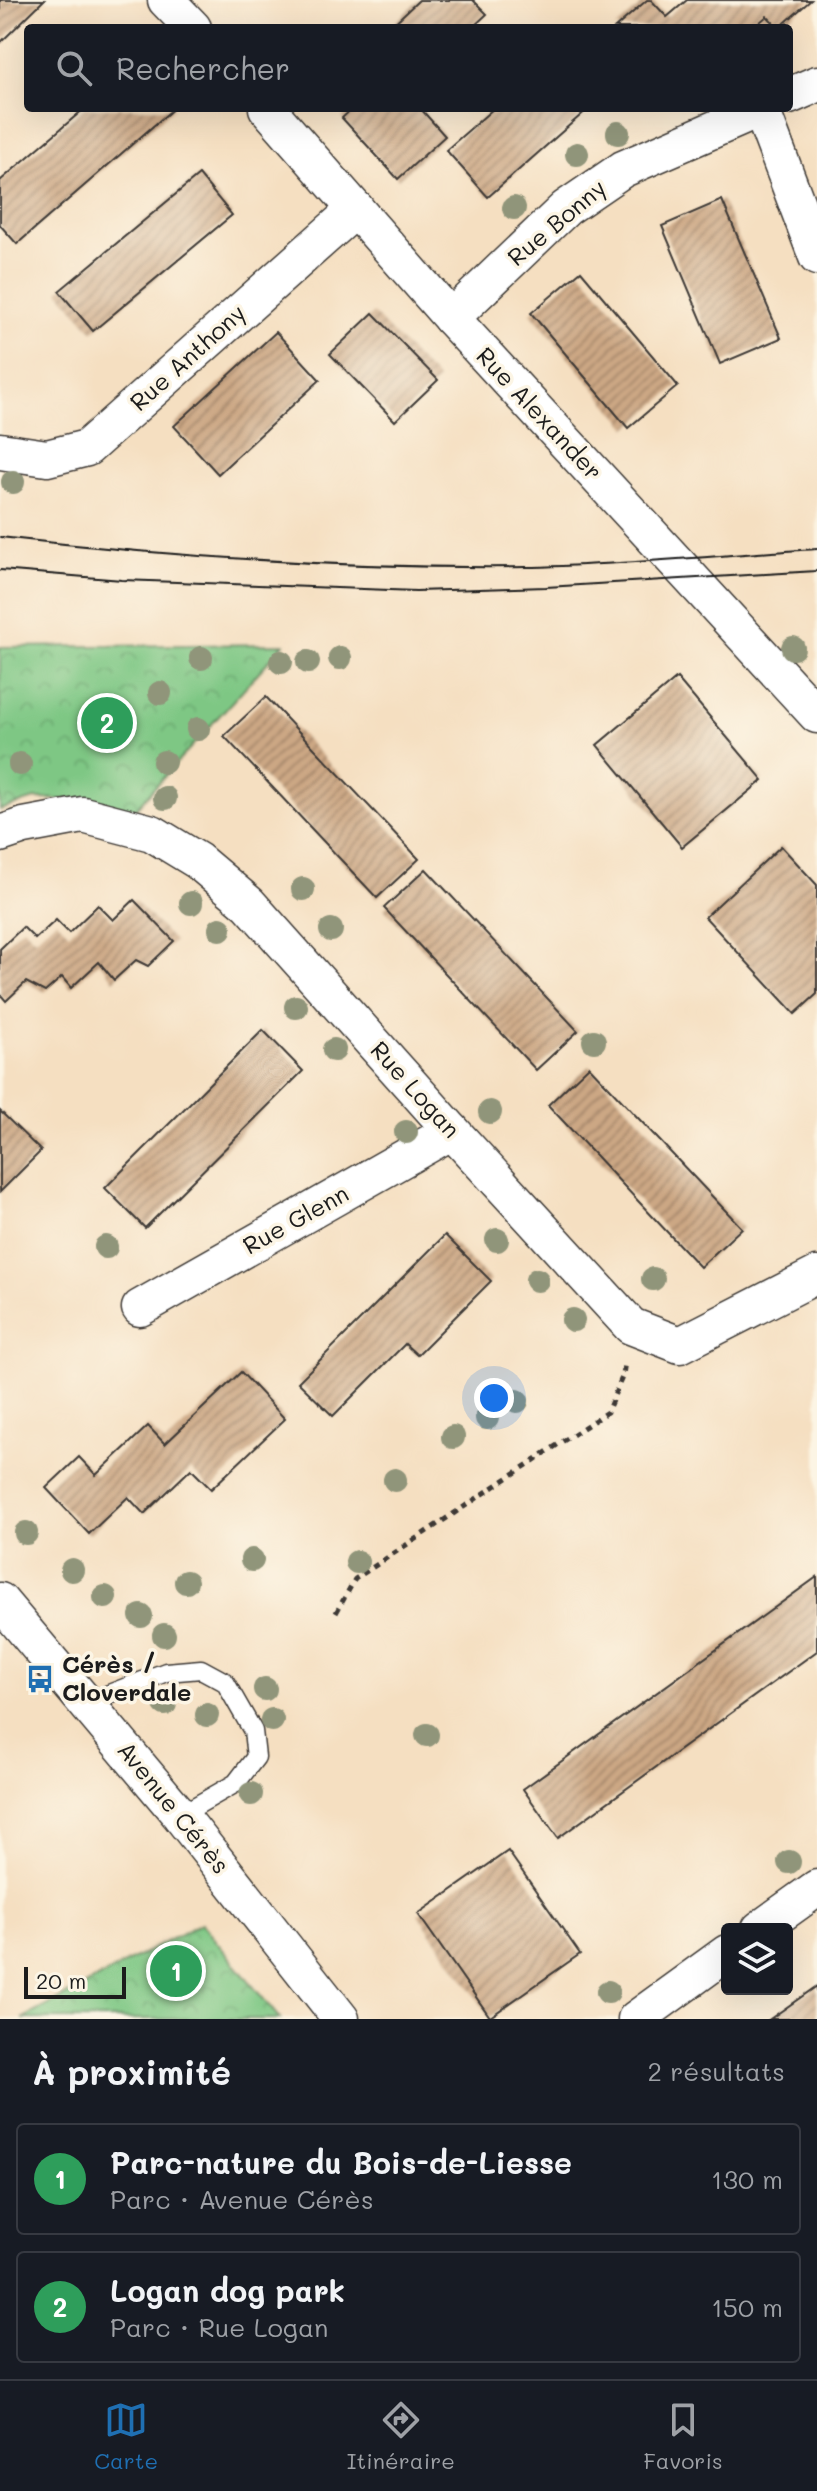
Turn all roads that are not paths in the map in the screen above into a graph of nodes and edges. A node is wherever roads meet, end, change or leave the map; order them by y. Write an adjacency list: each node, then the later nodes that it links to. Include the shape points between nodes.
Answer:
1 (166, 0): 2 (street)
2 (189, 24)
3 (817, 84): 4 (street)
4 (793, 94)
5 (271, 112): 8 (street, Rue Alexander)
6 (753, 112): 10 (street, Rue Bonny, via 623,169 566,208)
7 (763, 112): 9 (street)
8 (356, 209): 10 (street, Rue Alexander); 11 (street, Rue Anthony, via 87,448 47,458)
9 (817, 257)
10 (451, 318): 12 (street, Rue Alexander)
11 (0, 451)
12 (817, 715)
13 (0, 834): 14 (street, Rue Logan, via 83,815 152,833 198,861 249,904)
14 (452, 1131): 15 (street, Rue Logan, via 631,1326 680,1345); 16 (street, Rue Glenn)
15 (817, 1275)
16 (140, 1308)
17 (0, 1601): 18 (street, Avenue Cérès)
18 (86, 1703): 19 (street, Avenue Cérès); 19 (lane, via 166,1672 201,1669 225,1682 253,1731 256,1757 236,1783)
19 (180, 1815): 23 (street, Avenue Cérès)
20 (817, 1888): 21 (street)
21 (768, 1923)
22 (721, 1957): 24 (street)
23 (341, 2019)
24 (636, 2019)

